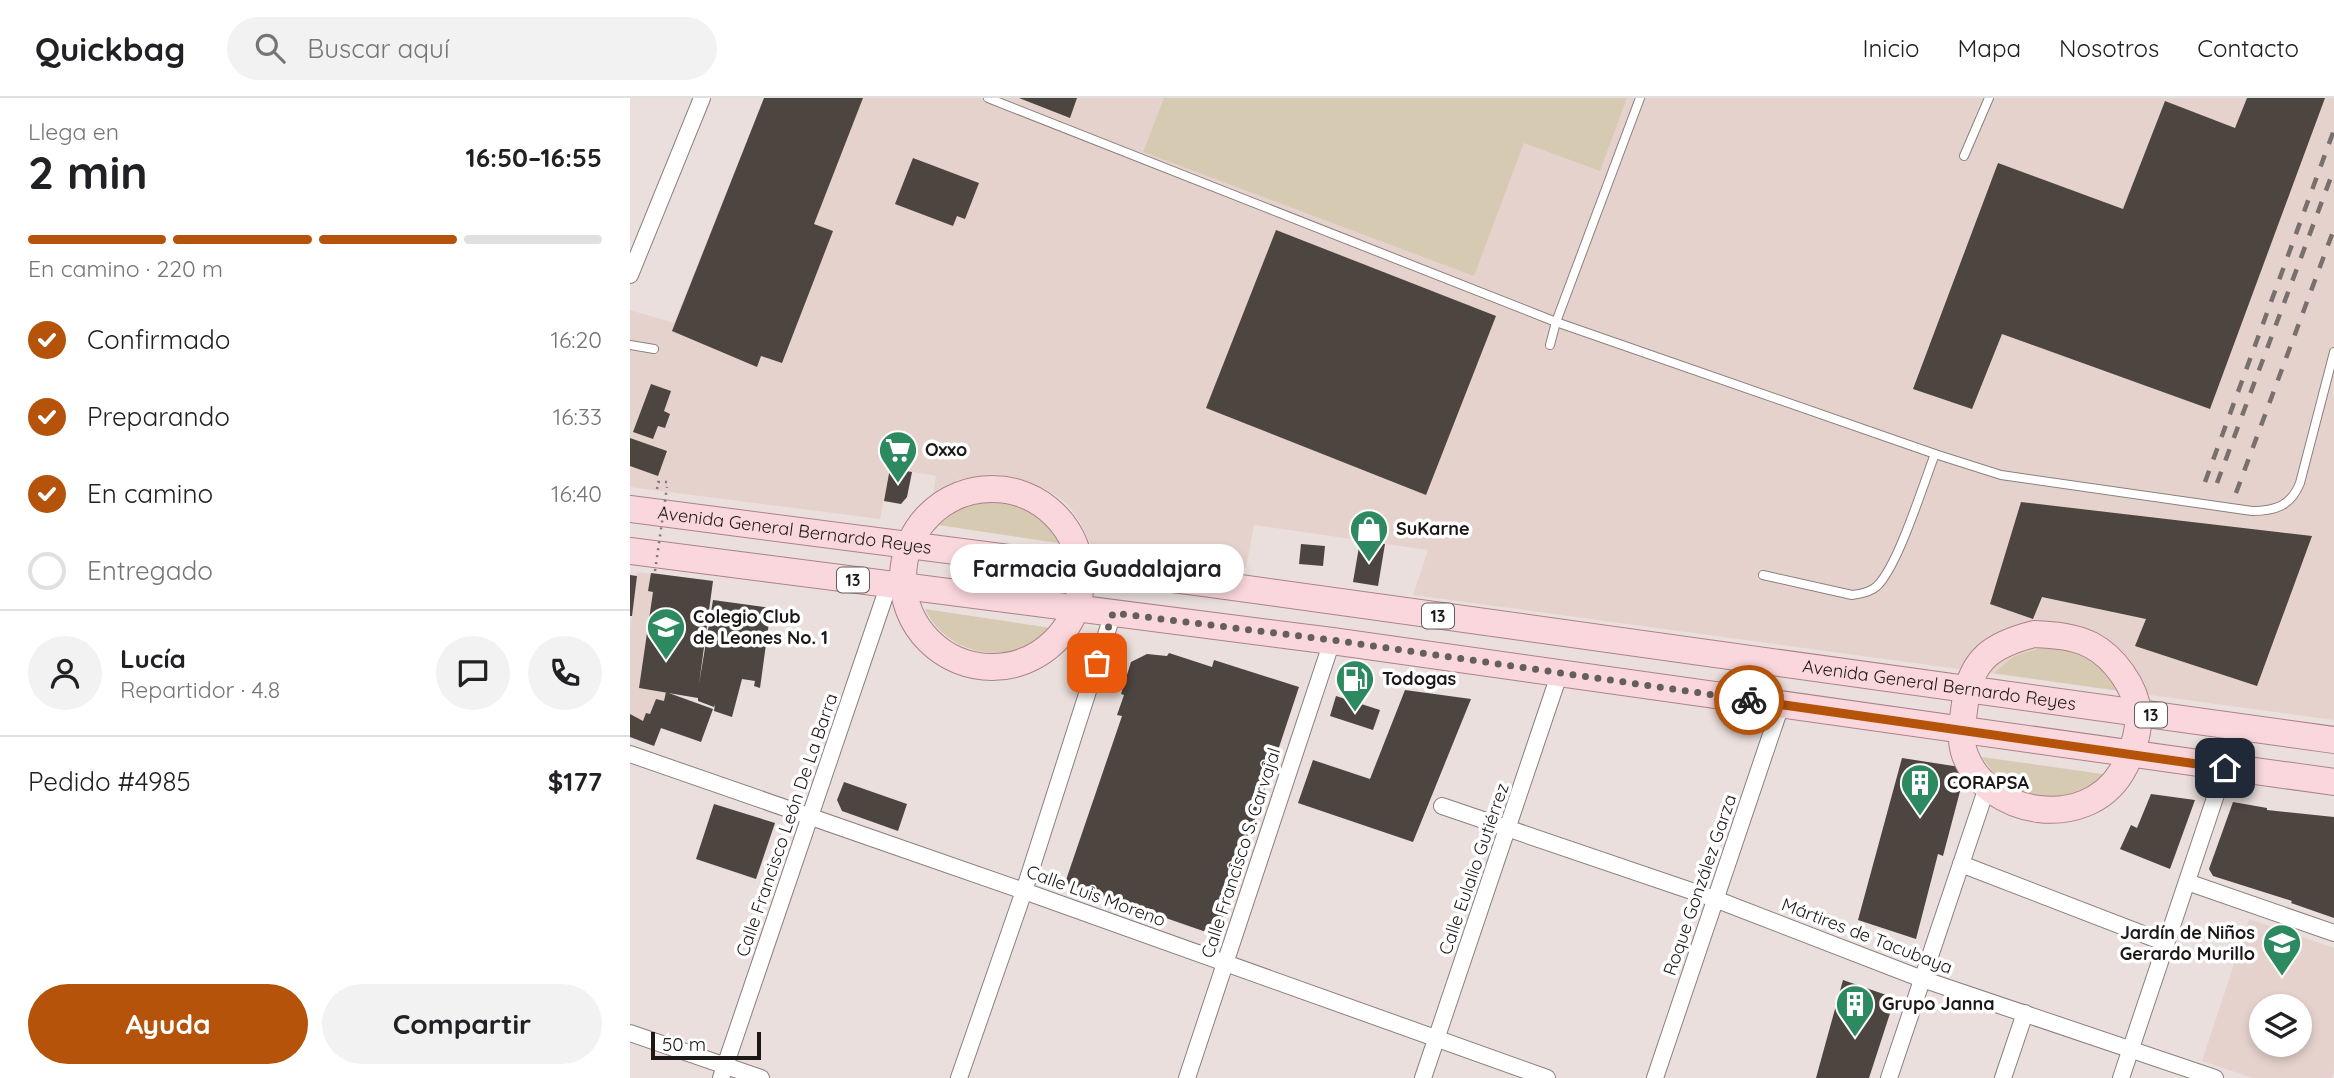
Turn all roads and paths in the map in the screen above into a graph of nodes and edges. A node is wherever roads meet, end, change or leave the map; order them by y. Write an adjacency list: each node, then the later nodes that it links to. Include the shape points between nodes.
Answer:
1 (702, 98): 6 (street)
2 (988, 98): 7 (lane)
3 (1640, 98): 7 (lane)
4 (1989, 98): 5 (lane)
5 (1964, 156)
6 (630, 275)
7 (1556, 323): 9 (lane); 12 (lane)
8 (630, 345): 10 (lane)
9 (1550, 345)
10 (654, 349)
11 (2334, 352): 12 (lane, via 2295,494 2281,508 2252,511 2001,475)
12 (1935, 454): 19 (lane, via 1899,548 1875,588 1852,595)
13 (657, 489): 18 (path, bridge, via 658,482 667,482)
14 (630, 509): 15 (main road, Avenida General Bernardo Reyes / 13)
15 (909, 544): 17 (main road, Avenida General Bernardo Reyes / 13); 17 (main road, via 921,523 944,502 967,491 1004,488 1032,497 1059,517 1072,536); 20 (main road)
16 (630, 551): 20 (main road, 13)
17 (1081, 568): 21 (main road); 25 (main road, Avenida General Bernardo Reyes / 13)
18 (655, 571)
19 (1763, 575)
20 (895, 585): 21 (main road, 13); 21 (main road, via 912,619 934,647 970,665 991,668 1034,657 1064,631); 36 (street, Calle Francisco León De La Barra)
21 (1076, 608): 22 (main road, 13)
22 (1113, 613): 23 (main road, 13); 40 (street)
23 (1332, 640): 24 (main road, 13); 44 (street, Calle Francisco S. Carvajal)
24 (1560, 672): 26 (main road, 13); 37 (street, Calle Eulalio Gutiérrez)
25 (1967, 690): 27 (main road, Avenida General Bernardo Reyes / 13); 27 (main road, 13, via 1984,656 2006,641 2034,634 2064,635 2092,646 2114,664 2130,686); 28 (main road, 13)
26 (1781, 705): 28 (main road, 13); 41 (street, Roque González Garza)
27 (2138, 713): 29 (main road, Avenida General Bernardo Reyes / 13); 31 (main road, 13)
28 (1962, 730): 31 (main road, 13); 34 (main road, 13, via 1964,753)
29 (2334, 740)
30 (630, 754): 36 (street, Calle Luis Moreno)
31 (2132, 755): 32 (main road, 13); 34 (main road, 13, via 2117,780 2094,799 2068,809 2024,808)
32 (2225, 768): 33 (main road, 13); 39 (street)
33 (2334, 782)
34 (1987, 787): 38 (street)
35 (1442, 806): 37 (street, Mártires de Tacubaya)
36 (811, 816): 40 (street, Calle Luis Moreno); 50 (street, Calle Francisco León De La Barra)
37 (1508, 828): 41 (street, Mártires de Tacubaya); 48 (street, Calle Eulalio Gutiérrez)
38 (1961, 864): 43 (street); 45 (street)
39 (2187, 882): 42 (street); 43 (street)
40 (1024, 891): 44 (street, Calle Luis Moreno); 52 (street)
41 (1715, 900): 45 (street, Mártires de Tacubaya); 56 (street, Roque González Garza)
42 (2334, 933)
43 (2166, 943): 49 (street)
44 (1225, 963): 48 (street, Calle Luis Moreno); 53 (street, Calle Francisco S. Carvajal)
45 (1922, 979): 46 (street, Mártires de Tacubaya); 57 (street)
46 (2025, 1013): 49 (street, Mártires de Tacubaya); 58 (street)
47 (630, 1033): 50 (street)
48 (1437, 1039): 54 (street, Calle Eulalio Gutiérrez); 55 (street, Calle Luis Moreno)
49 (2130, 1050): 59 (street); 60 (street, Mártires de Tacubaya)
50 (723, 1072): 51 (street)
51 (761, 1078)
52 (958, 1078)
53 (1187, 1078)
54 (1423, 1078)
55 (1547, 1078)
56 (1655, 1078)
57 (1889, 1078)
58 (2003, 1078)
59 (2121, 1078)
60 (2215, 1078)

